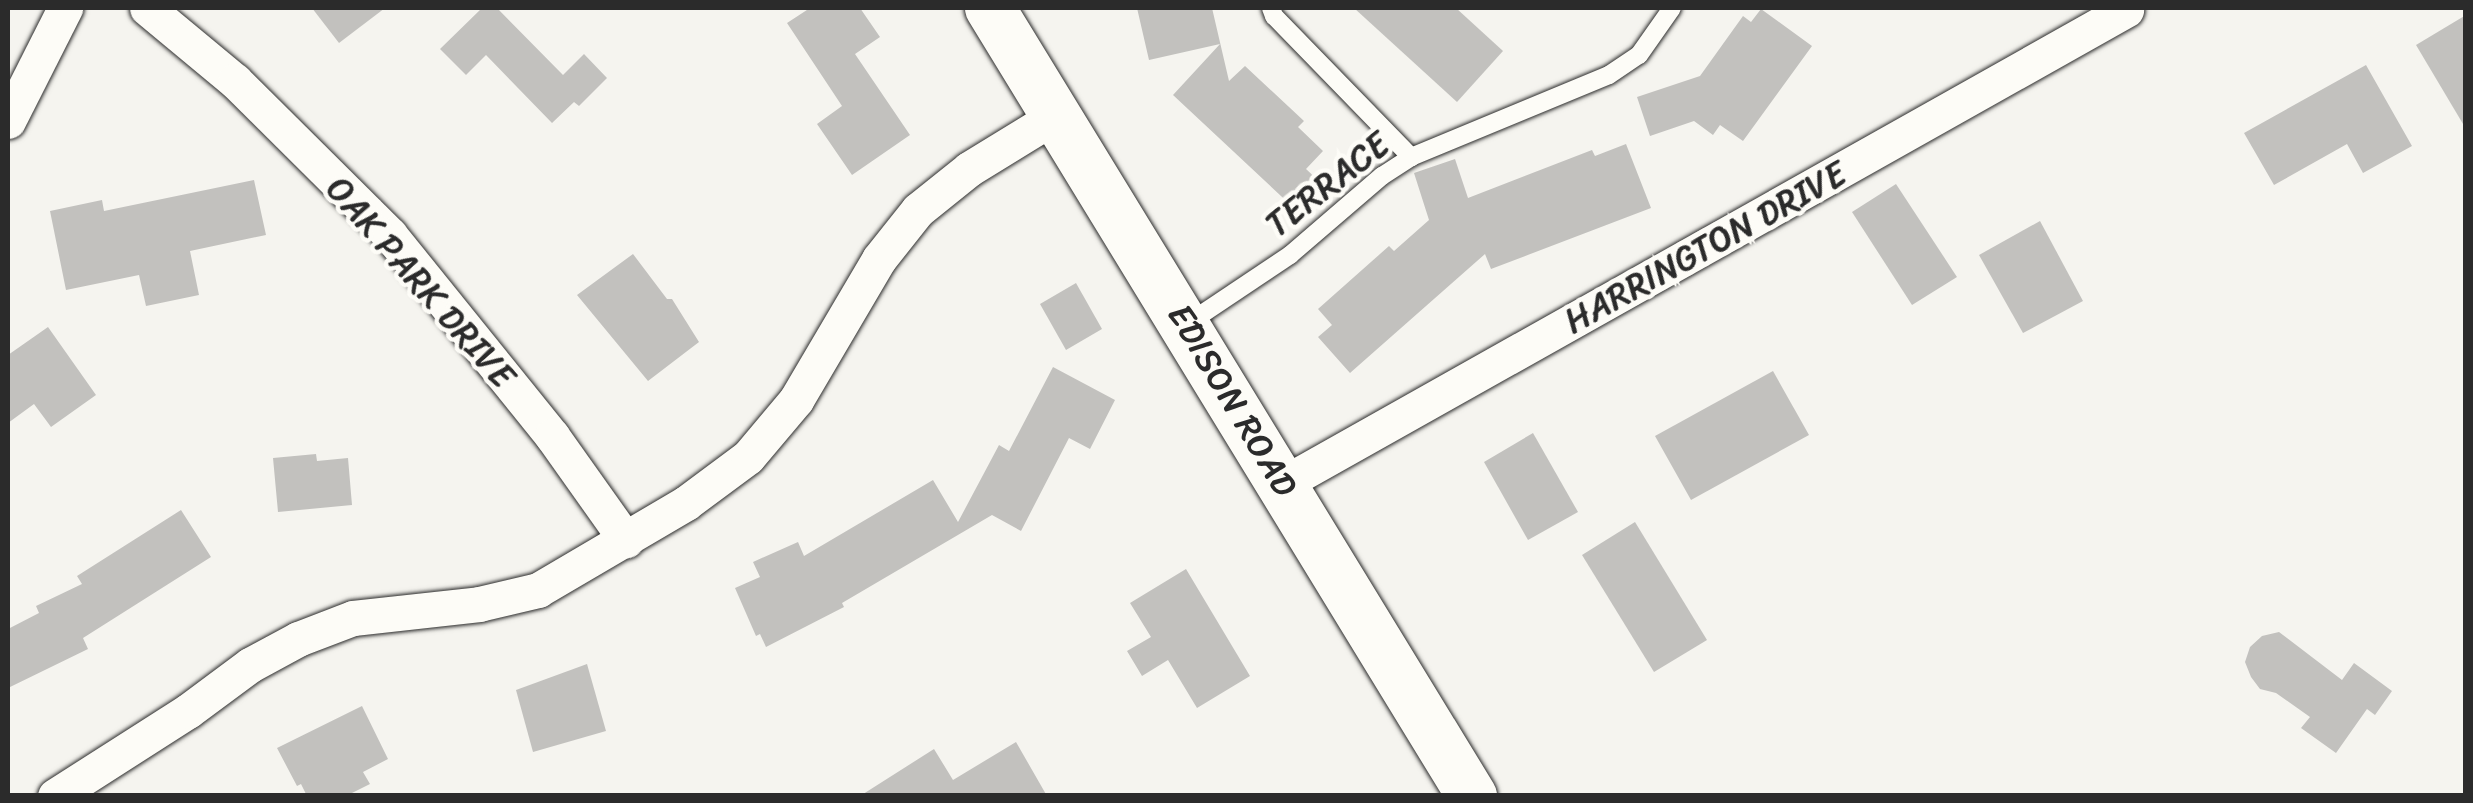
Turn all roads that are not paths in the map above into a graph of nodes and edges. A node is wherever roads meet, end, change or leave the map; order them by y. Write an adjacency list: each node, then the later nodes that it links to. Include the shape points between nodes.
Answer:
1 (65, 8): 8 (street)
2 (147, 8): 12 (street, OAK PARK DRIVE, via 235,82 390,235 552,436)
3 (990, 8): 7 (main road, EDISON ROAD)
4 (1271, 8): 9 (lane)
5 (1672, 8): 9 (lane, TERRACE, via 1638,54 1609,75)
6 (2126, 10): 11 (street, HARRINGTON DRIVE)
7 (1056, 116): 10 (main road, EDISON ROAD); 12 (street, via 968,169 918,210 879,259 796,400 748,458)
8 (8, 121)
9 (1411, 157): 10 (lane, TERRACE, via 1290,255)
10 (1187, 324): 11 (main road, EDISON ROAD)
11 (1284, 482): 14 (main road, EDISON ROAD)
12 (626, 540): 13 (street, via 538,590 479,604 353,618 298,639)
13 (55, 796)
14 (1472, 796)

